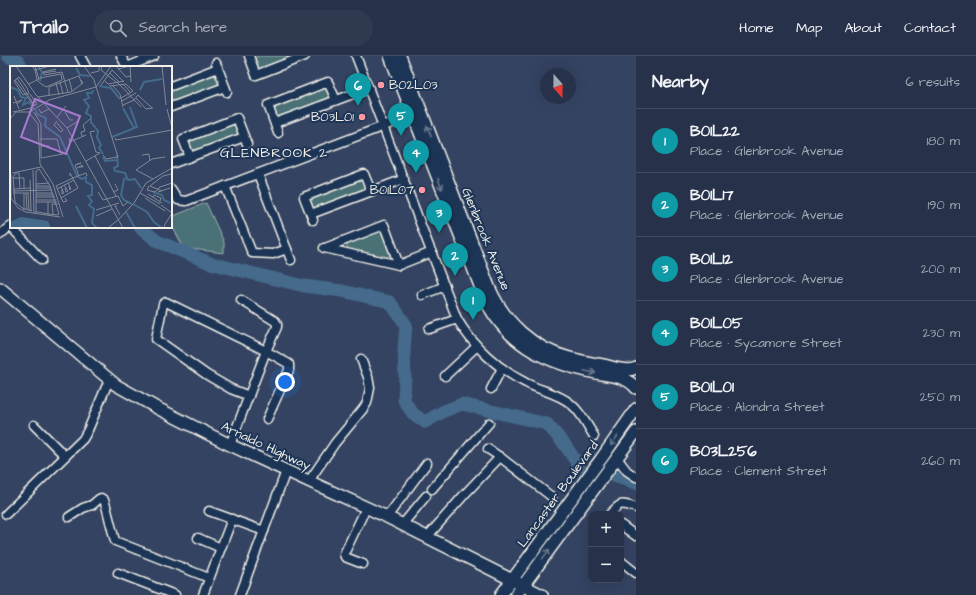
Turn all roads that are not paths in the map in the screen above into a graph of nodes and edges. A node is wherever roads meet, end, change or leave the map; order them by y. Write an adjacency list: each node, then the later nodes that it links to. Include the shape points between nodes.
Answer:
1 (80, 56): 9 (street)
2 (121, 56): 10 (street)
3 (249, 56): 4 (street, via 256,75)
4 (305, 56)
5 (356, 56): 13 (street)
6 (390, 56): 16 (main road, Glenbrook Avenue)
7 (400, 56): 45 (main road, Glenbrook Avenue, one-way to 7, via 631,370 569,358 550,351 519,331 503,313 489,287)
8 (150, 57): 11 (street)
9 (85, 66)
10 (126, 66)
11 (129, 66)
12 (172, 86): 15 (street, via 217,65 226,89)
13 (368, 88): 14 (street); 18 (street)
14 (336, 100): 17 (street); 17 (street, via 328,82 268,105)
15 (172, 107)
16 (413, 115): 18 (street); 49 (main road, Glenbrook Avenue, one-way to 49, via 482,291 488,305 503,326 540,355 579,370 623,378)
17 (275, 123): 19 (street)
18 (383, 126): 22 (street); 23 (street)
19 (278, 133)
20 (190, 157): 20 (street, via 246,141 237,118 183,139); 21 (street)
21 (172, 164)
22 (258, 174): 24 (street); 30 (street)
23 (404, 179): 26 (street); 31 (street)
24 (225, 186): 25 (street, via 186,201 178,200); 30 (street, via 252,253 273,254)
25 (172, 191)
26 (371, 191): 26 (street, via 312,217 304,197 364,174)
27 (10, 225): 29 (street)
28 (13, 228): 32 (street)
29 (0, 235)
30 (287, 249): 33 (street)
31 (432, 252): 34 (street); 35 (street)
32 (42, 260)
33 (291, 260)
34 (399, 265): 34 (street, via 391,263 324,248 384,225)
35 (445, 286): 37 (street); 39 (street)
36 (0, 288): 48 (main road, Arnaldo Highway)
37 (422, 295)
38 (241, 300): 42 (street, via 277,324 278,327)
39 (458, 318): 40 (street); 41 (street, via 462,328)
40 (429, 329)
41 (477, 346): 44 (street); 46 (street)
42 (266, 351): 51 (street); 51 (street, via 166,302 162,306 156,339 207,376); 53 (street, via 289,364 289,370)
43 (361, 359): 66 (street, via 370,388 367,403)
44 (502, 368): 50 (street); 57 (street, via 527,384 560,396 571,404 579,411)
45 (636, 368)
46 (445, 376)
47 (636, 376): 49 (main road)
48 (113, 382): 58 (main road, Arnaldo Highway, via 157,408); 60 (street, via 83,439)
49 (636, 387)
50 (491, 389)
51 (249, 396): 58 (street)
52 (636, 409): 90 (main road, Lancaster Boulevard, one-way to 90)
53 (267, 418)
54 (489, 423): 67 (street)
55 (34, 425): 60 (street)
56 (636, 432): 62 (main road, Lancaster Boulevard)
57 (594, 436)
58 (230, 445): 64 (main road, Arnaldo Highway)
59 (488, 449): 61 (street)
60 (65, 456): 74 (street)
61 (500, 457): 69 (street); 82 (street)
62 (617, 458): 65 (street, via 627,471); 91 (main road, Lancaster Boulevard, one-way to 62)
63 (427, 463): 75 (street)
64 (286, 471): 66 (main road, Arnaldo Highway); 80 (street)
65 (636, 477)
66 (309, 481): 70 (main road, Arnaldo Highway)
67 (432, 489)
68 (426, 496): 78 (street)
69 (552, 497)
70 (366, 508): 75 (main road, Arnaldo Highway); 86 (street, via 344,554 346,558)
71 (636, 508): 73 (street, via 623,504)
72 (209, 511): 77 (street)
73 (613, 511)
74 (6, 514)
75 (387, 516): 78 (main road, Arnaldo Highway)
76 (69, 517): 89 (street, via 101,498 106,506 115,541)
77 (232, 519): 80 (street); 84 (street)
78 (402, 525): 82 (main road, Arnaldo Highway)
79 (624, 527): 81 (street)
80 (264, 531): 94 (street)
81 (636, 536)
82 (427, 537): 90 (main road, Arnaldo Highway)
83 (198, 538): 84 (street)
84 (221, 548): 89 (street)
85 (624, 563): 88 (street)
86 (363, 564)
87 (118, 573): 92 (street)
88 (636, 573)
89 (209, 578): 93 (street)
90 (512, 580): 91 (main road, Arnaldo Highway); 95 (main road, Lancaster Boulevard)
91 (524, 586): 96 (main road, Lancaster Boulevard); 97 (main road, Arnaldo Highway)
92 (175, 595)
93 (203, 595)
94 (240, 595)
95 (501, 595)
96 (516, 595)
97 (542, 595)

